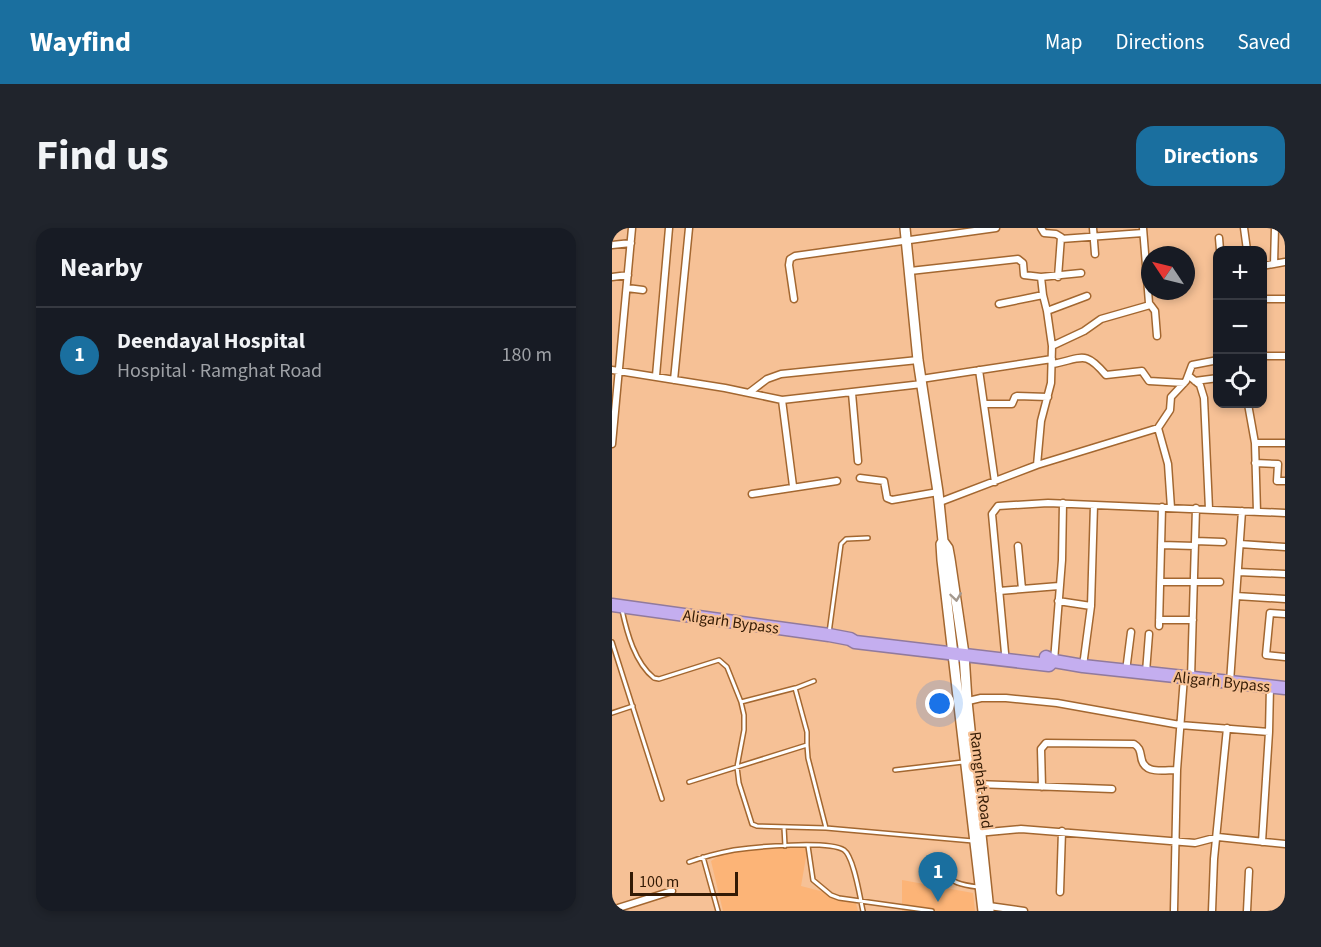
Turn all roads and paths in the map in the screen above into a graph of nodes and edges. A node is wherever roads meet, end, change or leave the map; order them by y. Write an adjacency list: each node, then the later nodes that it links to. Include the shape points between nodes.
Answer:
1 (632, 228): 14 (street)
2 (669, 228): 47 (street)
3 (689, 228): 50 (street)
4 (905, 228): 13 (main road, Ramghat Road)
5 (996, 228): 13 (street)
6 (1041, 228): 12 (street)
7 (1244, 228): 17 (street)
8 (1275, 228): 20 (street)
9 (1143, 231): 10 (street); 36 (street)
10 (1093, 232): 12 (street); 18 (street)
11 (1219, 238): 16 (street)
12 (1061, 239): 26 (street)
13 (907, 240): 22 (main road, Ramghat Road); 32 (street, via 795,256 789,265)
14 (631, 243): 15 (street); 24 (street)
15 (612, 245)
16 (1220, 246)
17 (1246, 246)
18 (1095, 254)
19 (1285, 262): 20 (street)
20 (1274, 264): 21 (street)
21 (1267, 265)
22 (910, 271): 27 (street, via 1016,259 1023,263 1024,275); 42 (main road, Ramghat Road)
23 (1081, 273): 26 (street)
24 (628, 275): 25 (street); 28 (street)
25 (612, 277)
26 (1058, 277): 27 (street)
27 (1041, 278): 30 (street)
28 (627, 288): 29 (street); 45 (street)
29 (644, 290)
30 (1043, 295): 35 (street); 37 (street)
31 (1087, 296): 37 (street)
32 (794, 299)
33 (1267, 299): 34 (street)
34 (1285, 299)
35 (999, 304)
36 (1150, 305): 38 (street, via 1155,311); 39 (street, via 1101,318 1084,332)
37 (1047, 311): 39 (street)
38 (1157, 336)
39 (1052, 346): 44 (street)
40 (1267, 356): 41 (street)
41 (1285, 356)
42 (918, 360): 52 (main road, Ramghat Road); 54 (street, via 781,374)
43 (1213, 361): 48 (street, via 1196,363)
44 (1052, 362): 46 (street); 53 (street, via 1089,358 1109,376 1142,370 1149,381); 56 (street)
45 (615, 370): 47 (street); 63 (street)
46 (979, 370): 52 (street); 58 (street)
47 (656, 376): 50 (street)
48 (1189, 376): 51 (street); 53 (street)
49 (1213, 379): 51 (street)
50 (674, 380): 54 (street)
51 (1195, 381): 79 (street, via 1204,398)
52 (922, 382): 55 (street); 73 (main road, Ramghat Road)
53 (1184, 384): 60 (street, via 1171,397 1170,410)
54 (750, 392): 57 (street)
55 (852, 393): 57 (street); 64 (street)
56 (1048, 397): 58 (street, via 1017,396 1012,404); 66 (street)
57 (782, 400): 71 (street)
58 (984, 404): 70 (street)
59 (1249, 408): 61 (street)
60 (1158, 429): 66 (street); 77 (street, via 1168,464)
61 (1255, 443): 62 (street); 65 (street)
62 (1285, 443)
63 (612, 444)
64 (858, 461)
65 (1255, 463): 69 (street, via 1278,464 1277,481); 81 (street)
66 (1037, 465): 70 (street)
67 (860, 478): 73 (street, via 884,481 887,498 892,500)
68 (837, 481): 71 (street)
69 (1285, 481)
70 (995, 482): 73 (street)
71 (793, 486): 72 (street)
72 (752, 494)
73 (939, 497): 109 (main road, Ramghat Road, via 942,560)
74 (1063, 503): 75 (street); 95 (street); 97 (street, via 994,509)
75 (1094, 505): 76 (street); 102 (street)
76 (1162, 507): 77 (street); 87 (street)
77 (1171, 508): 78 (street)
78 (1196, 508): 79 (street); 85 (street)
79 (1209, 509): 80 (street)
80 (1242, 511): 81 (street); 86 (street)
81 (1257, 512): 82 (street)
82 (1285, 513)
83 (868, 538): 106 (lane, via 846,539 841,544)
84 (1223, 542): 85 (street)
85 (1195, 543): 87 (street); 93 (street)
86 (1240, 544): 89 (street); 90 (street)
87 (1161, 545): 92 (street)
88 (1018, 546): 96 (street)
89 (1285, 547)
90 (1238, 572): 91 (street); 98 (street)
91 (1285, 574)
92 (1160, 582): 93 (street); 104 (street, via 1159,623)
93 (1194, 582): 94 (street); 104 (street)
94 (1220, 582)
95 (1059, 586): 96 (street); 100 (street)
96 (1022, 589): 97 (street)
97 (999, 591): 110 (street)
98 (1236, 596): 99 (street); 117 (street)
99 (1285, 599)
100 (1058, 602): 102 (street); 112 (street)
101 (617, 605): 106 (highway, Aligarh Bypass); 122 (lane, via 632,644 650,675 659,679 719,660 728,667)
102 (1091, 606): 113 (street)
103 (1285, 614): 111 (street, via 1270,613 1266,655)
104 (1193, 620): 118 (street)
105 (1131, 632): 114 (street)
106 (829, 634): 109 (highway, Aligarh Bypass)
107 (1149, 634): 115 (street)
108 (612, 642): 124 (lane)
109 (958, 650): 110 (highway, Aligarh Bypass); 112 (highway, Aligarh Bypass, via 1048,665); 123 (main road, Ramghat Road)
110 (1005, 653): 112 (highway, Aligarh Bypass, via 1049,657)
111 (1285, 657)
112 (1053, 661): 113 (highway, Aligarh Bypass)
113 (1083, 666): 114 (highway, Aligarh Bypass)
114 (1126, 671): 115 (highway, Aligarh Bypass)
115 (1146, 673): 118 (highway, Aligarh Bypass)
116 (814, 681): 119 (lane)
117 (1230, 682): 118 (highway, Aligarh Bypass); 121 (highway, Aligarh Bypass)
118 (1185, 683): 126 (street)
119 (795, 688): 122 (lane); 129 (lane)
120 (1285, 688): 121 (highway, Aligarh Bypass)
121 (1270, 689): 128 (street)
122 (741, 702): 131 (lane, via 744,730)
123 (962, 703): 126 (street, via 981,698 1057,703); 130 (main road, Ramghat Road); 135 (main road, Ramghat Road)
124 (633, 706): 125 (lane); 138 (lane)
125 (612, 713)
126 (1180, 725): 127 (street); 133 (street)
127 (1227, 728): 128 (street); 143 (street)
128 (1269, 732): 145 (street)
129 (807, 745): 131 (lane); 140 (lane)
130 (965, 762): 132 (lane); 135 (main road, Ramghat Road)
131 (737, 767): 134 (lane); 139 (lane, via 752,824)
132 (895, 770)
133 (1177, 770): 136 (street, via 1145,768 1134,744 1046,743 1041,749); 144 (street)
134 (689, 782)
135 (972, 784): 136 (street); 142 (main road, Ramghat Road)
136 (1042, 787): 137 (street)
137 (1112, 789)
138 (662, 799)
139 (784, 827): 140 (lane); 147 (lane)
140 (826, 828): 142 (lane)
141 (1062, 831): 142 (street, via 1021,829); 144 (street); 155 (street)
142 (976, 836): 153 (main road, Ramghat Road); 157 (main road, Ramghat Road)
143 (1218, 837): 144 (street, via 1195,843); 145 (street); 164 (street)
144 (1177, 842): 159 (street)
145 (1262, 842): 146 (street)
146 (1285, 844)
147 (785, 846): 148 (lane); 149 (lane)
148 (808, 846): 156 (lane, via 813,880 831,895); 156 (lane, via 833,846 845,851)
149 (703, 857): 150 (lane); 160 (lane)
150 (689, 862)
151 (940, 870): 153 (lane, via 959,885)
152 (1249, 871): 165 (street)
153 (980, 888): 157 (main road, Ramghat Road)
154 (672, 891): 158 (street)
155 (1060, 892)
156 (861, 901): 161 (lane); 162 (lane)
157 (987, 909): 163 (street)
158 (612, 910)
159 (1174, 910)
160 (718, 911)
161 (863, 911)
162 (932, 911)
163 (1024, 911)
164 (1212, 911)
165 (1247, 911)

